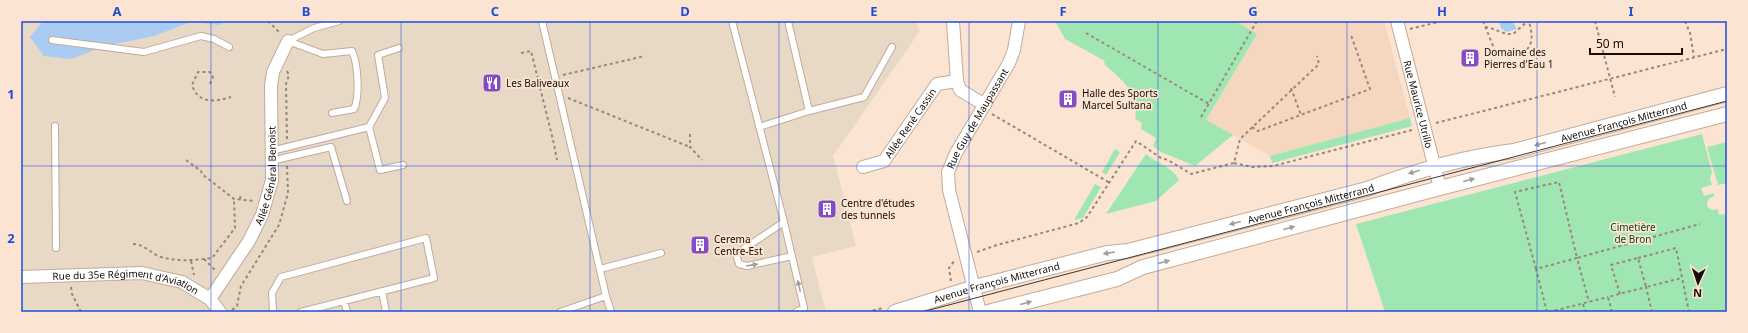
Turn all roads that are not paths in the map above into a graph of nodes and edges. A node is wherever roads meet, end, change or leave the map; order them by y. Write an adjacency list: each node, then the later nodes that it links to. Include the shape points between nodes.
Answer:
1 (339, 21): 9 (lane, via 314,28)
2 (542, 21): 32 (lane)
3 (732, 21): 21 (lane)
4 (788, 21): 16 (lane)
5 (952, 21): 13 (street)
6 (1019, 21): 15 (street, Rue Guy de Maupassant, via 1014,50)
7 (1398, 26): 24 (street, Rue Maurice Utrillo)
8 (52, 40): 10 (lane, via 144,52 201,36)
9 (288, 41): 17 (lane, via 323,54 352,51 356,59 358,102 354,109); 22 (street, Allée Général Benoist, via 273,72)
10 (229, 47)
11 (892, 47): 16 (lane, via 864,97)
12 (399, 48): 20 (lane, via 378,55 385,98)
13 (957, 81): 15 (street, via 960,90); 25 (street, Allée René Cassin, via 937,84 884,161)
14 (1727, 94): 24 (street, Avenue François Mitterrand, one-way to 24, via 1514,151 1486,154)
15 (984, 107): 34 (street, Rue Guy de Maupassant, via 956,153 948,172 949,190)
16 (809, 111): 21 (lane)
17 (332, 113)
18 (1727, 114): 26 (street, Avenue François Mitterrand, one-way to 18)
19 (55, 126): 29 (lane)
20 (369, 127): 22 (lane); 23 (lane, via 380,170)
21 (759, 127): 28 (lane)
22 (271, 156): 27 (lane, via 331,147); 37 (street, Allée Général Benoist, via 272,180 262,215 249,241)
23 (404, 165)
24 (1435, 166): 26 (street, Rue Maurice Utrillo); 34 (street, Avenue François Mitterrand, one-way to 34, via 1367,189 1128,251 1107,253)
25 (863, 167)
26 (1440, 188): 50 (street, Avenue François Mitterrand, one-way to 26, via 1117,280 1142,267)
27 (347, 201)
28 (784, 222): 31 (lane); 31 (lane, one-way to 31, via 736,254 739,264 747,266)
29 (56, 248)
30 (661, 253): 32 (lane)
31 (792, 256): 47 (lane, one-way to 31, via 804,308)
32 (600, 269): 36 (lane)
33 (21, 277): 37 (street, Rue du 35e Régiment d'Aviation, via 142,273 182,282)
34 (975, 287): 48 (street, Avenue François Mitterrand); 49 (street, Rue Guy de Maupassant)
35 (382, 291): 38 (lane); 41 (lane, via 434,278 426,238 281,277 272,292); 44 (lane)
36 (606, 296): 45 (lane); 46 (lane)
37 (210, 299): 40 (street, Rue du 35e Régiment d'Aviation)
38 (344, 301): 39 (lane); 43 (lane)
39 (308, 311): 42 (lane)
40 (220, 312)
41 (273, 312)
42 (301, 312)
43 (347, 312)
44 (386, 312)
45 (560, 312)
46 (610, 312)
47 (796, 312)
48 (895, 312)
49 (980, 312)
50 (988, 312)

